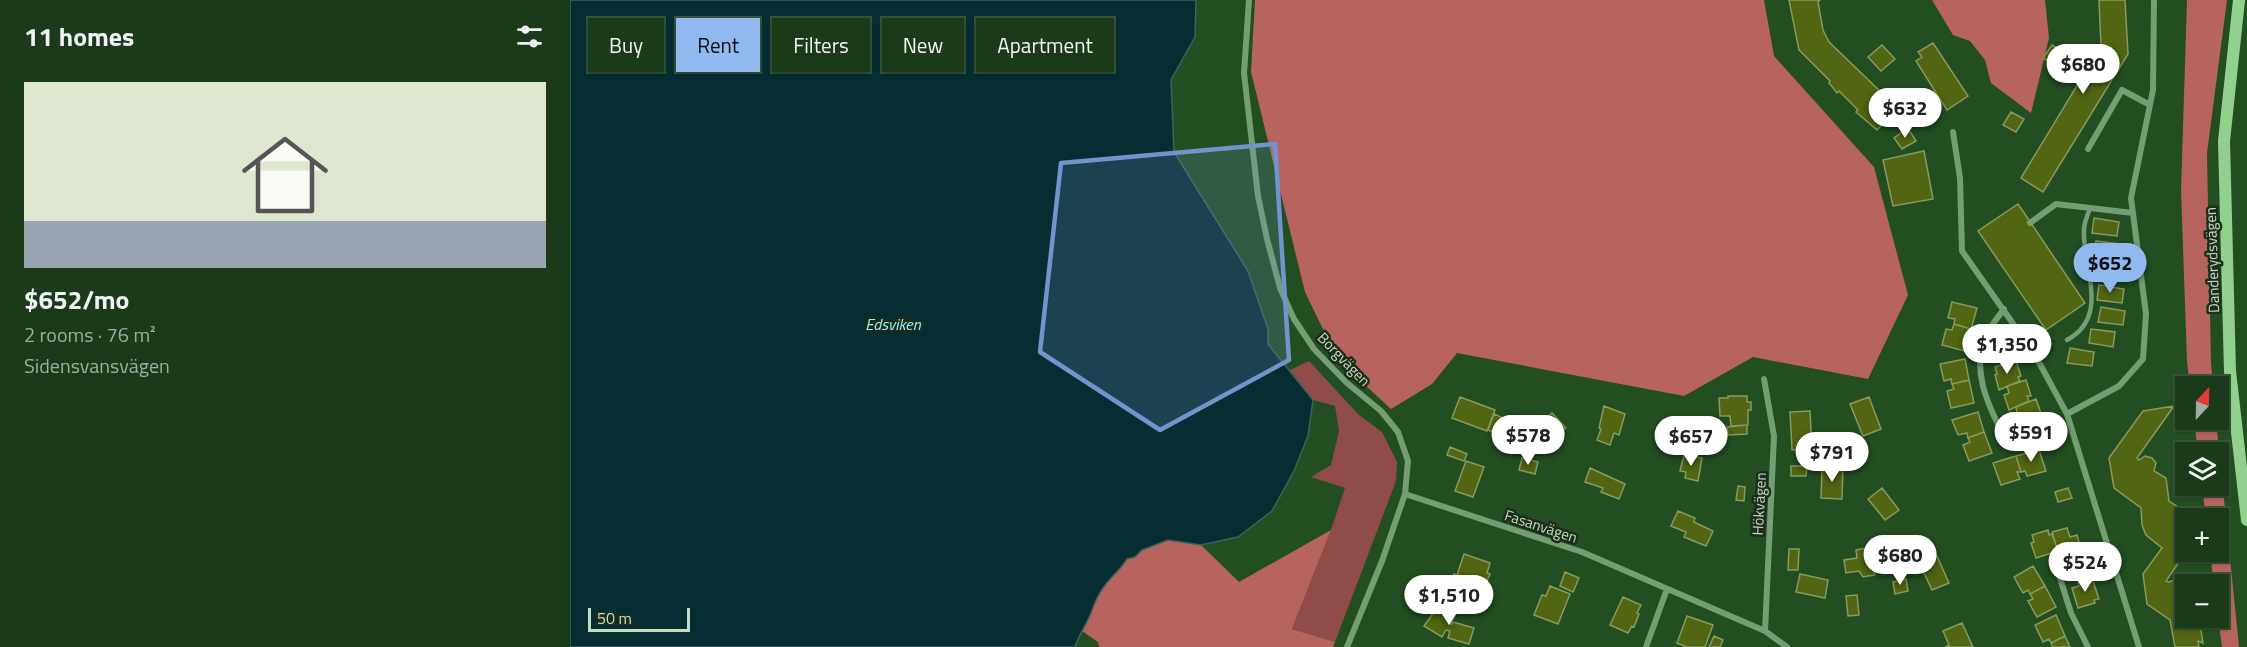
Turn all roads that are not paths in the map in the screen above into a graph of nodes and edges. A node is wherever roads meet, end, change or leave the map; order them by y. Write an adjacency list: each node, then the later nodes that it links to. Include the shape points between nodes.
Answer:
1 (1249, 0): 15 (street, Borgvägen, via 1244,73 1258,196 1280,288 1314,350 1382,411 1398,432 1408,461)
2 (2154, 0): 4 (street)
3 (2239, 0): 16 (main road, Danderydsvägen, via 2224,141 2230,371)
4 (2150, 105): 6 (street, via 2122,90); 8 (street, via 2131,198)
5 (1953, 132): 10 (street, via 1960,178 1962,251)
6 (2088, 149)
7 (2090, 208): 8 (street); 9 (street, via 2056,204); 11 (lane, via 2084,231 2089,319 2078,334)
8 (2133, 213): 13 (street, via 2146,314 2143,359 2120,386)
9 (2030, 223)
10 (2004, 309): 13 (street); 14 (street, via 1987,332 1980,381)
11 (2067, 340)
12 (1764, 379): 19 (street, Hökvägen, via 1774,436)
13 (2067, 414): 17 (street)
14 (2005, 438)
15 (1405, 494): 18 (street, Fasanvägen, via 1582,552); 20 (street, Borgvägen)
16 (2247, 520)
17 (2112, 556): 23 (street, via 2059,575 2071,613); 24 (street)
18 (1667, 589): 19 (street, Fasanvägen); 21 (street)
19 (1765, 631): 22 (street, Fasanvägen)
20 (1347, 647)
21 (1646, 647)
22 (1787, 647)
23 (2088, 647)
24 (2139, 647)

